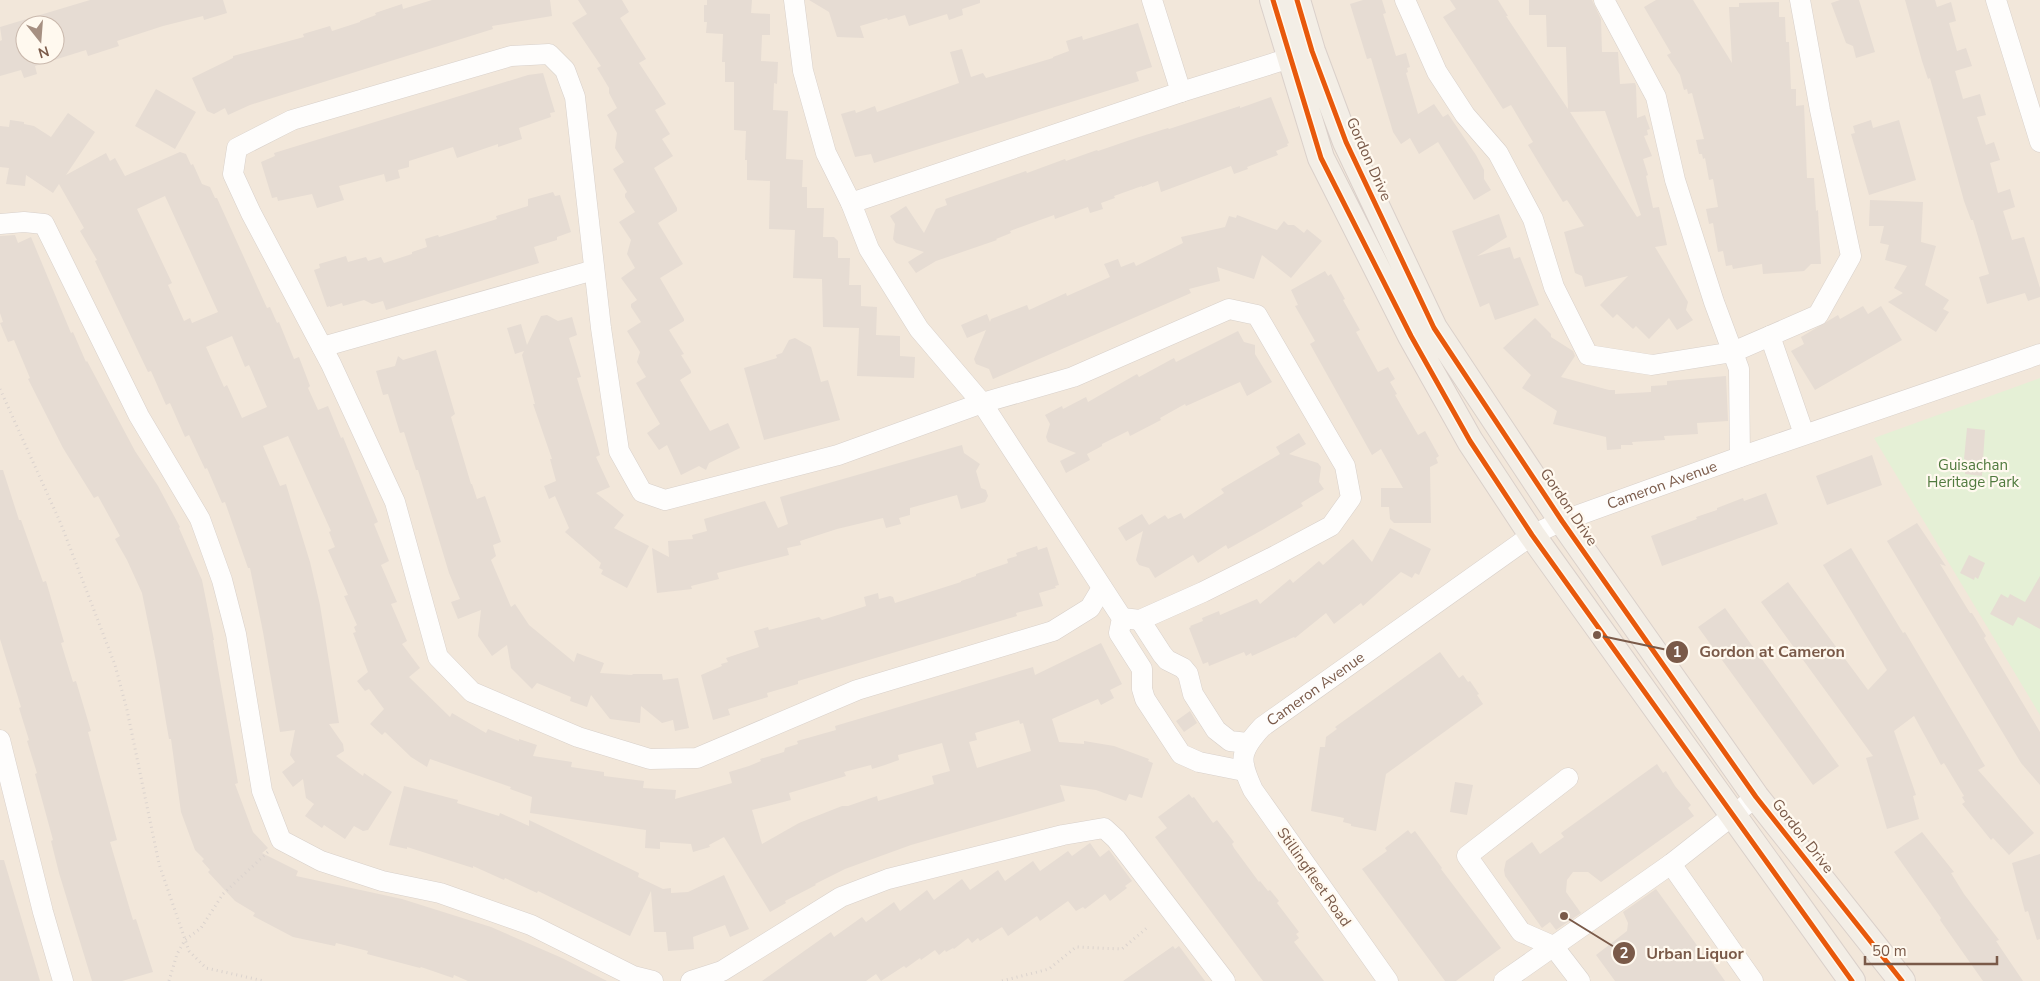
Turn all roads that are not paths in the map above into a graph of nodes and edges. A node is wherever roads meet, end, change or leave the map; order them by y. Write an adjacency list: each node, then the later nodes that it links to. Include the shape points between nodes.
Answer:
1 (794, 0): 13 (street, via 803,71 818,126 826,153)
2 (1152, 0): 10 (street)
3 (1274, 0): 9 (main road, Gordon Drive)
4 (1297, 0): 9 (main road, Gordon Drive)
5 (1404, 0): 18 (street, via 1437,72 1465,115 1498,153 1533,219 1554,287 1588,356 1652,366)
6 (1604, 0): 18 (street, via 1656,97 1675,180)
7 (1800, 0): 16 (street, via 1852,256 1818,315)
8 (1996, 0): 11 (street)
9 (1301, 54): 10 (street); 23 (main road, Gordon Drive, via 1434,328); 24 (main road, Gordon Drive, via 1321,158 1411,336 1461,425)
10 (1181, 92): 13 (street)
11 (2034, 101): 12 (street)
12 (2040, 142)
13 (851, 203): 20 (street, via 869,249 919,329)
14 (0, 224): 37 (street, via 44,224 138,416 200,518 222,580 236,634 262,791 281,840 321,861 382,881 440,893 531,925 633,976)
15 (594, 270): 17 (street); 17 (street, via 575,97 565,70 549,54 511,56 292,120 238,148 233,174); 20 (street, via 619,451 642,492 665,500 838,455)
16 (1770, 336): 18 (street); 21 (street)
17 (322, 347): 25 (street, via 395,502 438,657 472,692 578,737 650,759 697,758 857,690 1053,632 1090,608)
18 (1732, 352): 22 (street, via 1739,369)
19 (2040, 354): 21 (street, Cameron Avenue)
20 (982, 402): 25 (street); 26 (street, via 1073,377 1229,309 1257,315 1345,466 1351,498 1331,526 1220,584)
21 (1804, 434): 22 (street, Cameron Avenue)
22 (1740, 457): 23 (street, Cameron Avenue)
23 (1562, 521): 24 (street, Cameron Avenue); 31 (main road, Gordon Drive)
24 (1532, 535): 28 (street, Cameron Avenue, via 1262,727); 32 (main road, Gordon Drive)
25 (1102, 588): 26 (street)
26 (1131, 619): 28 (street, via 1167,660 1188,674 1193,694 1216,730 1230,741); 29 (street, via 1119,633 1142,669 1145,699 1181,754 1199,762)
27 (0, 740): 36 (street)
28 (1247, 743): 29 (street, via 1242,763)
29 (1244, 771): 40 (street, Stillingfleet Road, via 1253,790)
30 (1568, 778): 34 (street, via 1467,856 1521,932)
31 (1756, 797): 32 (street); 45 (main road, Gordon Drive)
32 (1733, 815): 33 (street); 44 (main road, Gordon Drive)
33 (1671, 864): 34 (street); 43 (street)
34 (1553, 946): 41 (street); 42 (street)
35 (724, 976): 38 (street); 39 (street, via 841,897 888,879 1063,834 1104,828 1116,839)
36 (63, 981)
37 (653, 981)
38 (690, 981)
39 (1225, 981)
40 (1388, 981)
41 (1504, 981)
42 (1580, 981)
43 (1753, 981)
44 (1852, 981)
45 (1902, 981)

